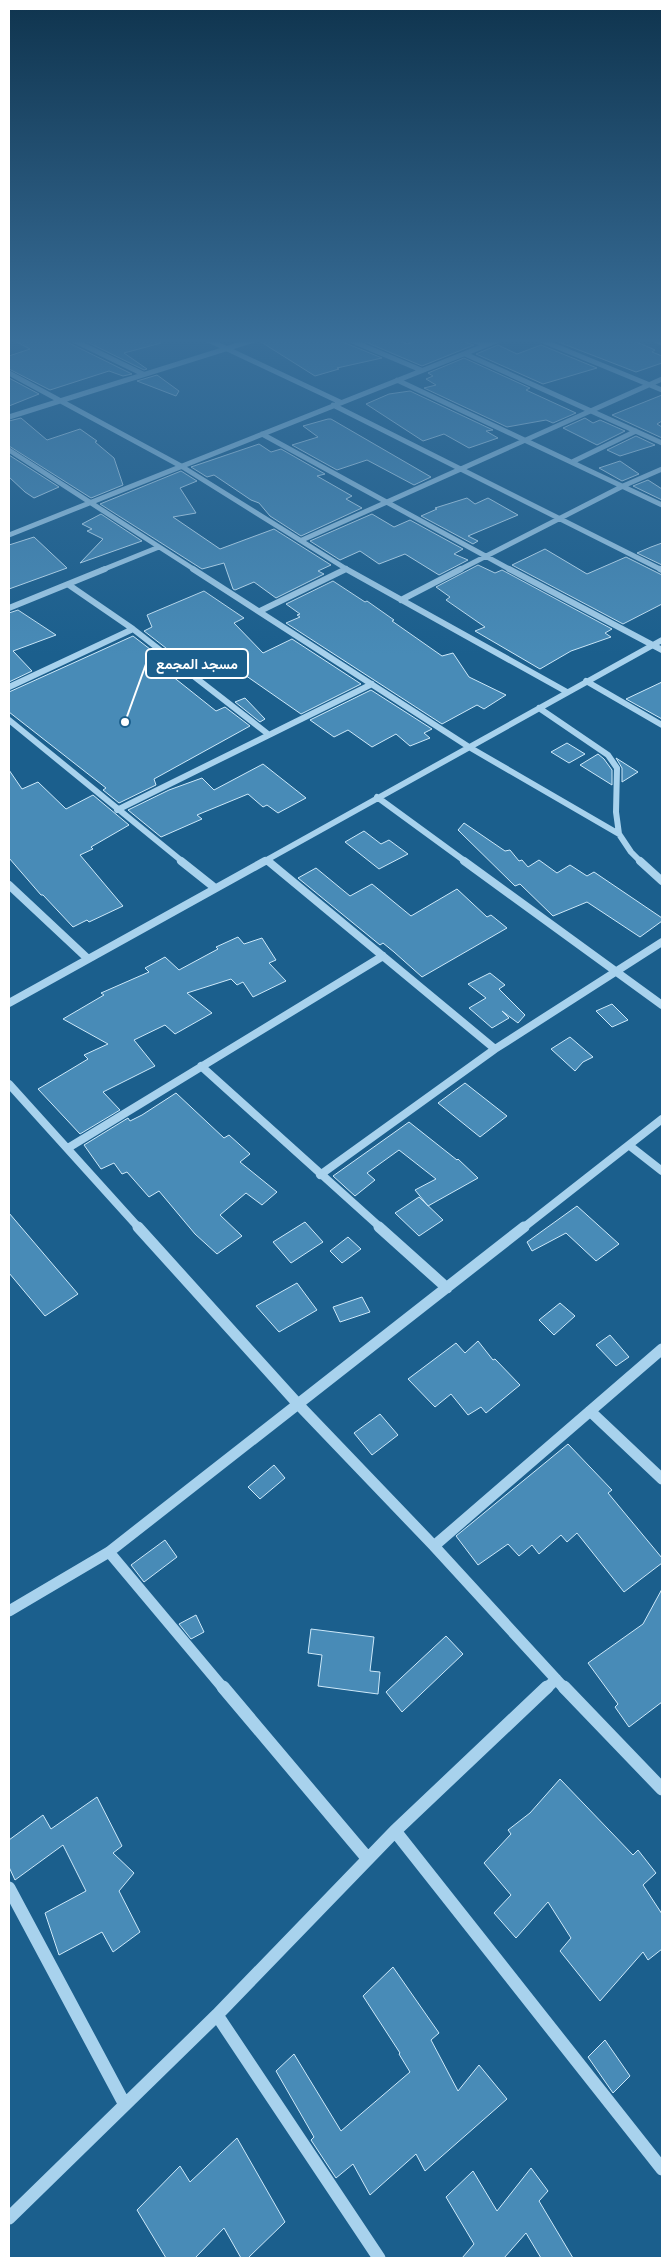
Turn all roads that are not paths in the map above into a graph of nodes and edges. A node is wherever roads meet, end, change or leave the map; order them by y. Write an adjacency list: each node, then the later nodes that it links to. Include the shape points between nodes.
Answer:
1 (140, 444): 10 (street)
2 (237, 444): 10 (street)
3 (280, 444): 14 (street)
4 (411, 444): 11 (street)
5 (514, 444): 11 (street)
6 (535, 444): 9 (street)
7 (611, 444): 9 (street)
8 (9, 450): 15 (street)
9 (572, 462): 13 (street)
10 (181, 466): 15 (street); 19 (street)
11 (460, 468): 14 (street); 17 (street)
12 (662, 469): 13 (street)
13 (623, 486): 16 (street); 17 (street)
14 (385, 501): 19 (street); 21 (street)
15 (90, 502): 18 (street); 20 (street)
16 (662, 505)
17 (559, 520): 21 (street); 23 (street)
18 (9, 535)
19 (302, 540): 22 (street)
20 (159, 547): 24 (street); 27 (street)
21 (486, 557): 25 (street); 30 (street)
22 (346, 568): 25 (street); 27 (street)
23 (662, 570)
24 (69, 584): 26 (street); 28 (street)
25 (401, 600): 35 (street)
26 (9, 608)
27 (260, 611): 33 (street)
28 (133, 629): 34 (street); 39 (street)
29 (662, 640): 30 (street)
30 (653, 645): 31 (street); 32 (street)
31 (662, 650)
32 (586, 681): 35 (street); 38 (street)
33 (372, 684): 39 (street); 40 (street)
34 (9, 687)
35 (567, 692): 36 (street)
36 (539, 708): 40 (street); 43 (street, via 608,754 617,768)
37 (9, 720): 42 (street)
38 (662, 725)
39 (268, 734): 42 (street)
40 (469, 747): 41 (street); 43 (street)
41 (377, 798): 44 (street); 51 (street)
42 (117, 810): 47 (street)
43 (619, 834): 45 (street, via 632,852)
44 (267, 860): 47 (street); 49 (street)
45 (662, 881)
46 (9, 885): 50 (street)
47 (215, 888): 50 (street)
48 (662, 942): 51 (street)
49 (383, 956): 54 (street); 55 (street)
50 (87, 958): 52 (street)
51 (616, 973): 53 (street); 54 (street)
52 (9, 1003)
53 (662, 1005)
54 (494, 1049): 61 (street)
55 (201, 1066): 59 (street); 61 (street)
56 (9, 1084): 59 (street)
57 (662, 1119): 58 (street)
58 (630, 1146): 60 (street); 62 (street)
59 (68, 1148): 64 (street)
60 (662, 1171)
61 (320, 1175): 62 (street)
62 (447, 1288): 64 (street)
63 (662, 1349): 65 (street)
64 (297, 1403): 67 (street); 68 (street)
65 (590, 1411): 66 (street); 67 (street)
66 (662, 1479)
67 (434, 1546): 70 (street)
68 (109, 1552): 69 (street); 73 (street)
69 (9, 1610)
70 (556, 1679): 71 (street); 72 (street)
71 (662, 1789)
72 (395, 1831): 73 (street); 77 (street)
73 (368, 1859): 75 (street)
74 (9, 1888): 76 (street)
75 (217, 2015): 76 (street); 79 (street)
76 (126, 2105): 78 (street)
77 (662, 2169)
78 (9, 2218)
79 (379, 2258)

